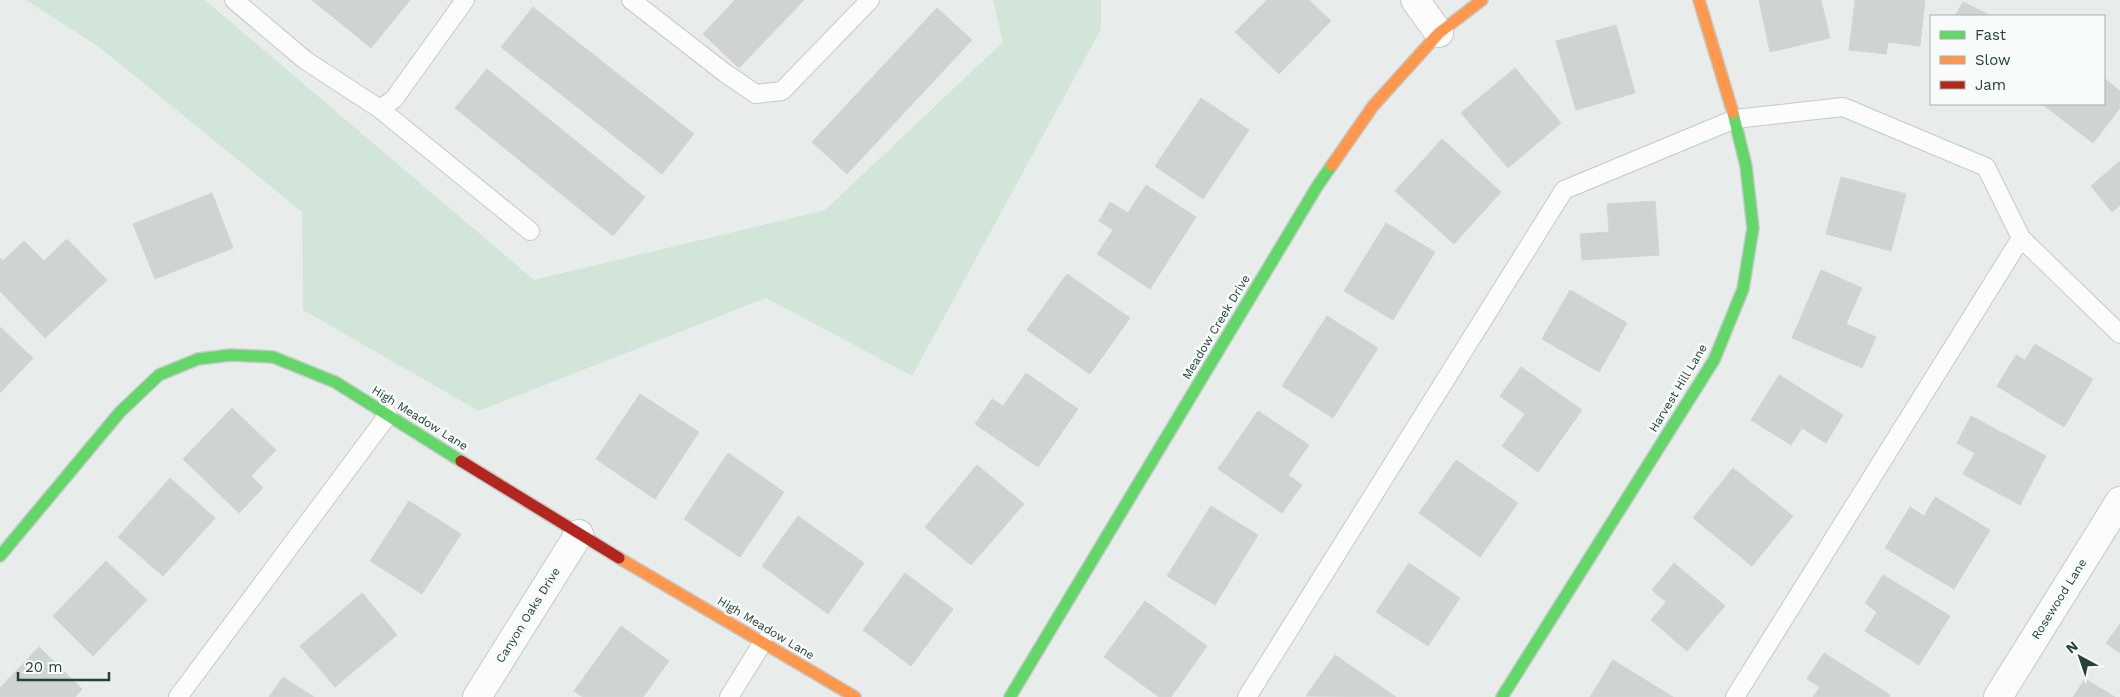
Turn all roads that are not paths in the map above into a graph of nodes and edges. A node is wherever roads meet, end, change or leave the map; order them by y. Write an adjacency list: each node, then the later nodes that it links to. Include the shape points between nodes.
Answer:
1 (234, 0): 9 (lane, via 305,60)
2 (465, 0): 9 (lane, via 394,99)
3 (631, 0): 4 (lane, via 756,94 782,90)
4 (870, 0)
5 (1415, 0): 8 (street)
6 (1482, 0): 8 (street, Meadow Creek Drive)
7 (1699, 0): 10 (street, Harvest Hill Lane)
8 (1439, 33): 23 (street, Meadow Creek Drive, via 1373,106 1318,185)
9 (380, 109): 11 (lane)
10 (1735, 119): 12 (lane, via 1842,107 1986,167); 24 (lane, via 1564,190); 25 (street, Harvest Hill Lane, via 1746,166 1753,228 1743,290 1714,360)
11 (530, 231)
12 (2021, 238): 13 (lane); 26 (lane)
13 (2120, 334)
14 (388, 415): 16 (street, High Meadow Lane); 17 (street, High Meadow Lane, via 335,382 273,357 231,355 198,359 159,375 120,412); 19 (lane)
15 (2120, 501): 27 (street, Rosewood Lane)
16 (579, 534): 18 (street, High Meadow Lane); 20 (street, Canyon Oaks Drive)
17 (0, 556)
18 (763, 642): 21 (lane); 22 (street, High Meadow Lane)
19 (178, 697)
20 (477, 697)
21 (730, 697)
22 (855, 697)
23 (1010, 697)
24 (1247, 697)
25 (1502, 697)
26 (1735, 697)
27 (1998, 697)

